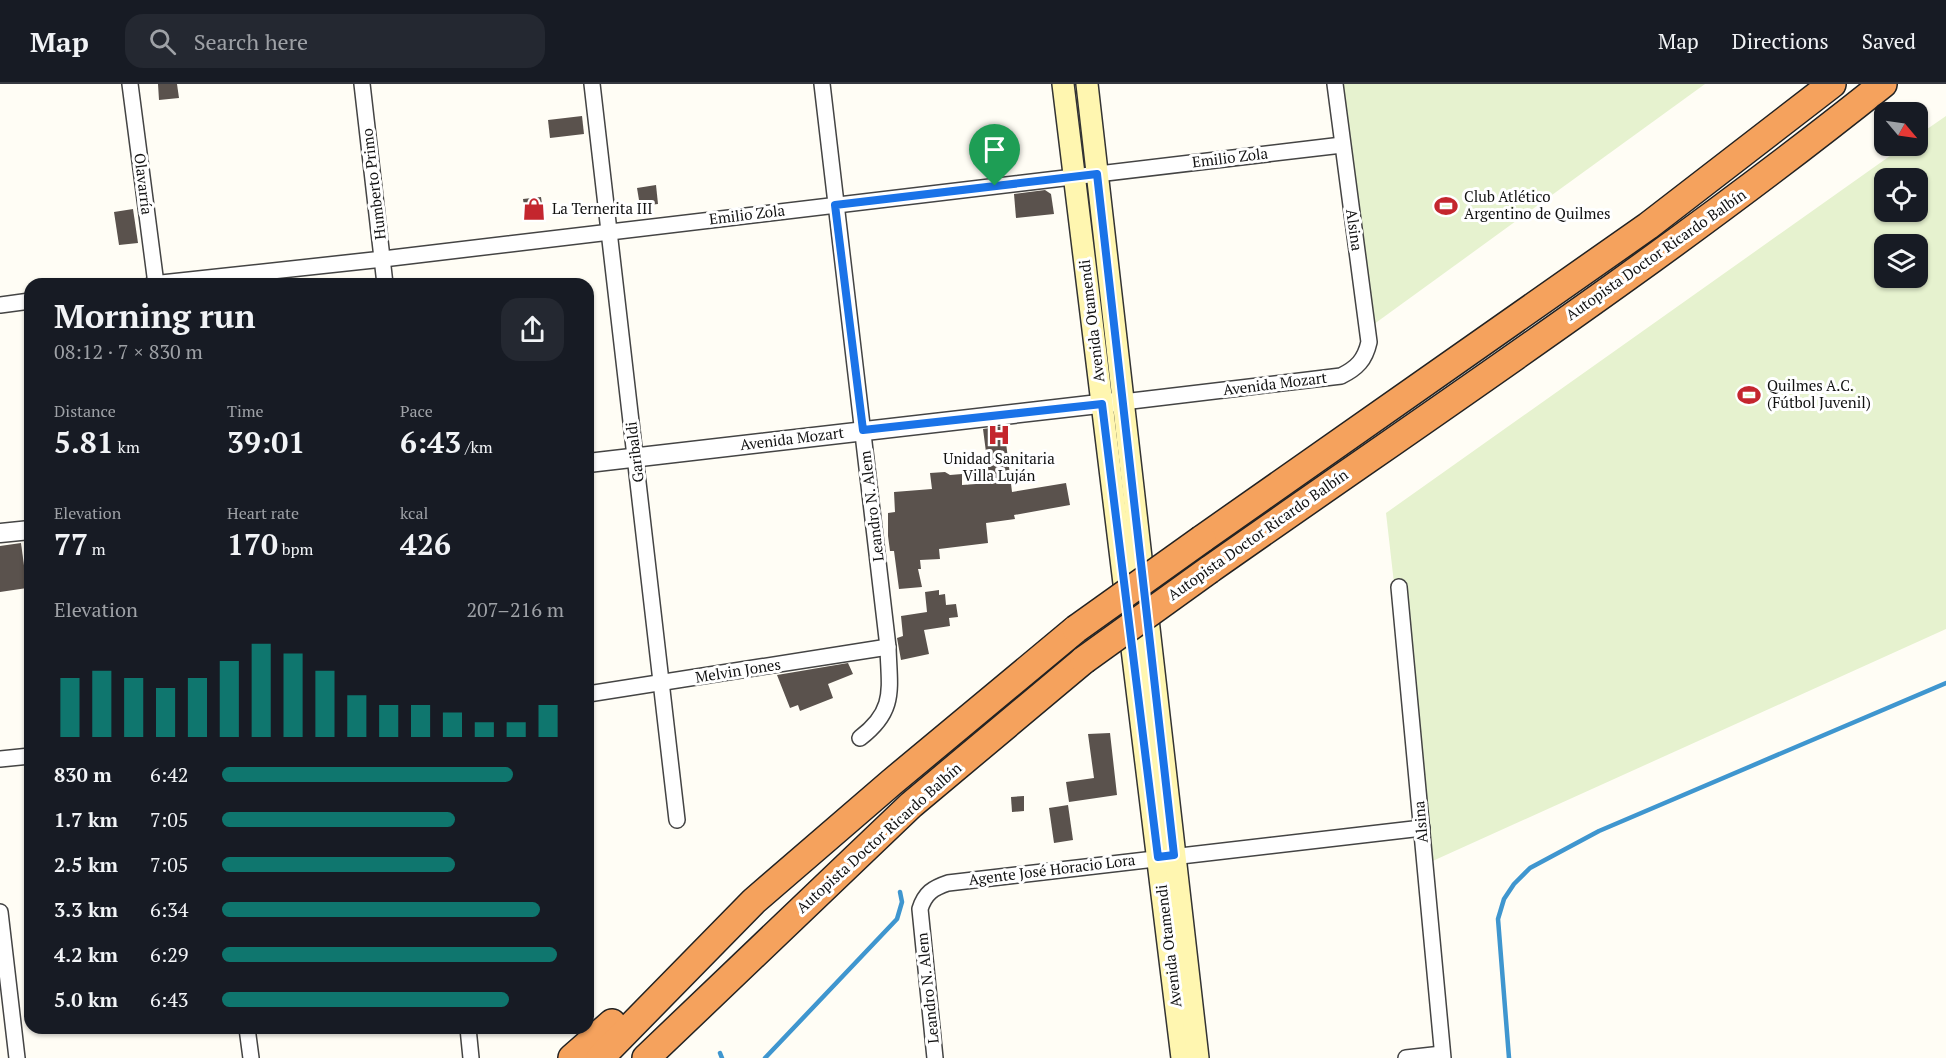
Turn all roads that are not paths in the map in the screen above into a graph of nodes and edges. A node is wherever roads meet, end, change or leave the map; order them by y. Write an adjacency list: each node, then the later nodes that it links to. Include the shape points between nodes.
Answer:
1 (130, 84): 16 (street, Olavarría)
2 (362, 84): 15 (street, Humberto Primo)
3 (592, 84): 14 (street, Garibaldi)
4 (822, 84): 13 (street, Leandro N. Alem)
5 (1064, 84): 12 (main road, Avenida Otamendi)
6 (1088, 84): 11 (main road, Avenida Otamendi)
7 (1335, 84): 10 (street, Alsina)
8 (1832, 84): 38 (highway, Autopista Doctor Ricardo Balbín, bridge, via 1648,226 1076,629)
9 (1883, 84): 50 (highway, Autopista Doctor Ricardo Balbín, bridge, via 1671,245 1083,660 911,805)
10 (1342, 145): 11 (street, Emilio Zola); 21 (street, Alsina, via 1369,342 1365,357)
11 (1097, 174): 12 (street, Emilio Zola); 22 (main road, Avenida Otamendi)
12 (1075, 176): 13 (street, Emilio Zola); 22 (main road, Avenida Otamendi)
13 (835, 205): 14 (street, Emilio Zola); 23 (street, Leandro N. Alem)
14 (609, 232): 15 (street, Emilio Zola); 24 (street, Garibaldi)
15 (383, 259): 17 (street, Emilio Zola); 18 (street, Humberto Primo)
16 (153, 278)
17 (202, 278)
18 (385, 278)
19 (24, 302): 20 (street)
20 (0, 305)
21 (1353, 370): 22 (street, Avenida Mozart, via 1341,376)
22 (1113, 403): 23 (street, Avenida Mozart); 37 (main road, Avenida Otamendi)
23 (863, 430): 24 (street, Avenida Mozart); 29 (street, Leandro N. Alem)
24 (636, 458): 25 (street, Avenida Mozart); 30 (street, Garibaldi)
25 (594, 462)
26 (24, 531): 27 (street)
27 (0, 533)
28 (1399, 586): 36 (street, Alsina)
29 (888, 647): 30 (street, Melvin Jones); 32 (street, Leandro N. Alem, via 889,695 884,715)
30 (662, 684): 31 (street, Melvin Jones); 35 (street, Garibaldi)
31 (594, 693)
32 (860, 738)
33 (24, 757): 34 (street)
34 (0, 759)
35 (677, 820)
36 (1422, 828): 37 (street, Agente José Horacio Lora); 44 (street, Alsina)
37 (1166, 856): 40 (street, Agente José Horacio Lora, via 948,883 923,898); 52 (main road, Avenida Otamendi); 53 (main road, Avenida Otamendi)
38 (754, 901): 48 (highway); 49 (highway, Autopista Doctor Ricardo Balbín)
39 (0, 912): 41 (street)
40 (920, 918): 51 (street, Leandro N. Alem)
41 (5, 995): 45 (street)
42 (248, 1034): 46 (street)
43 (469, 1034): 47 (street)
44 (1443, 1056): 54 (street)
45 (17, 1058)
46 (251, 1058)
47 (471, 1058)
48 (572, 1058)
49 (600, 1058)
50 (645, 1058)
51 (935, 1058)
52 (1182, 1058)
53 (1198, 1058)
54 (1406, 1058)

